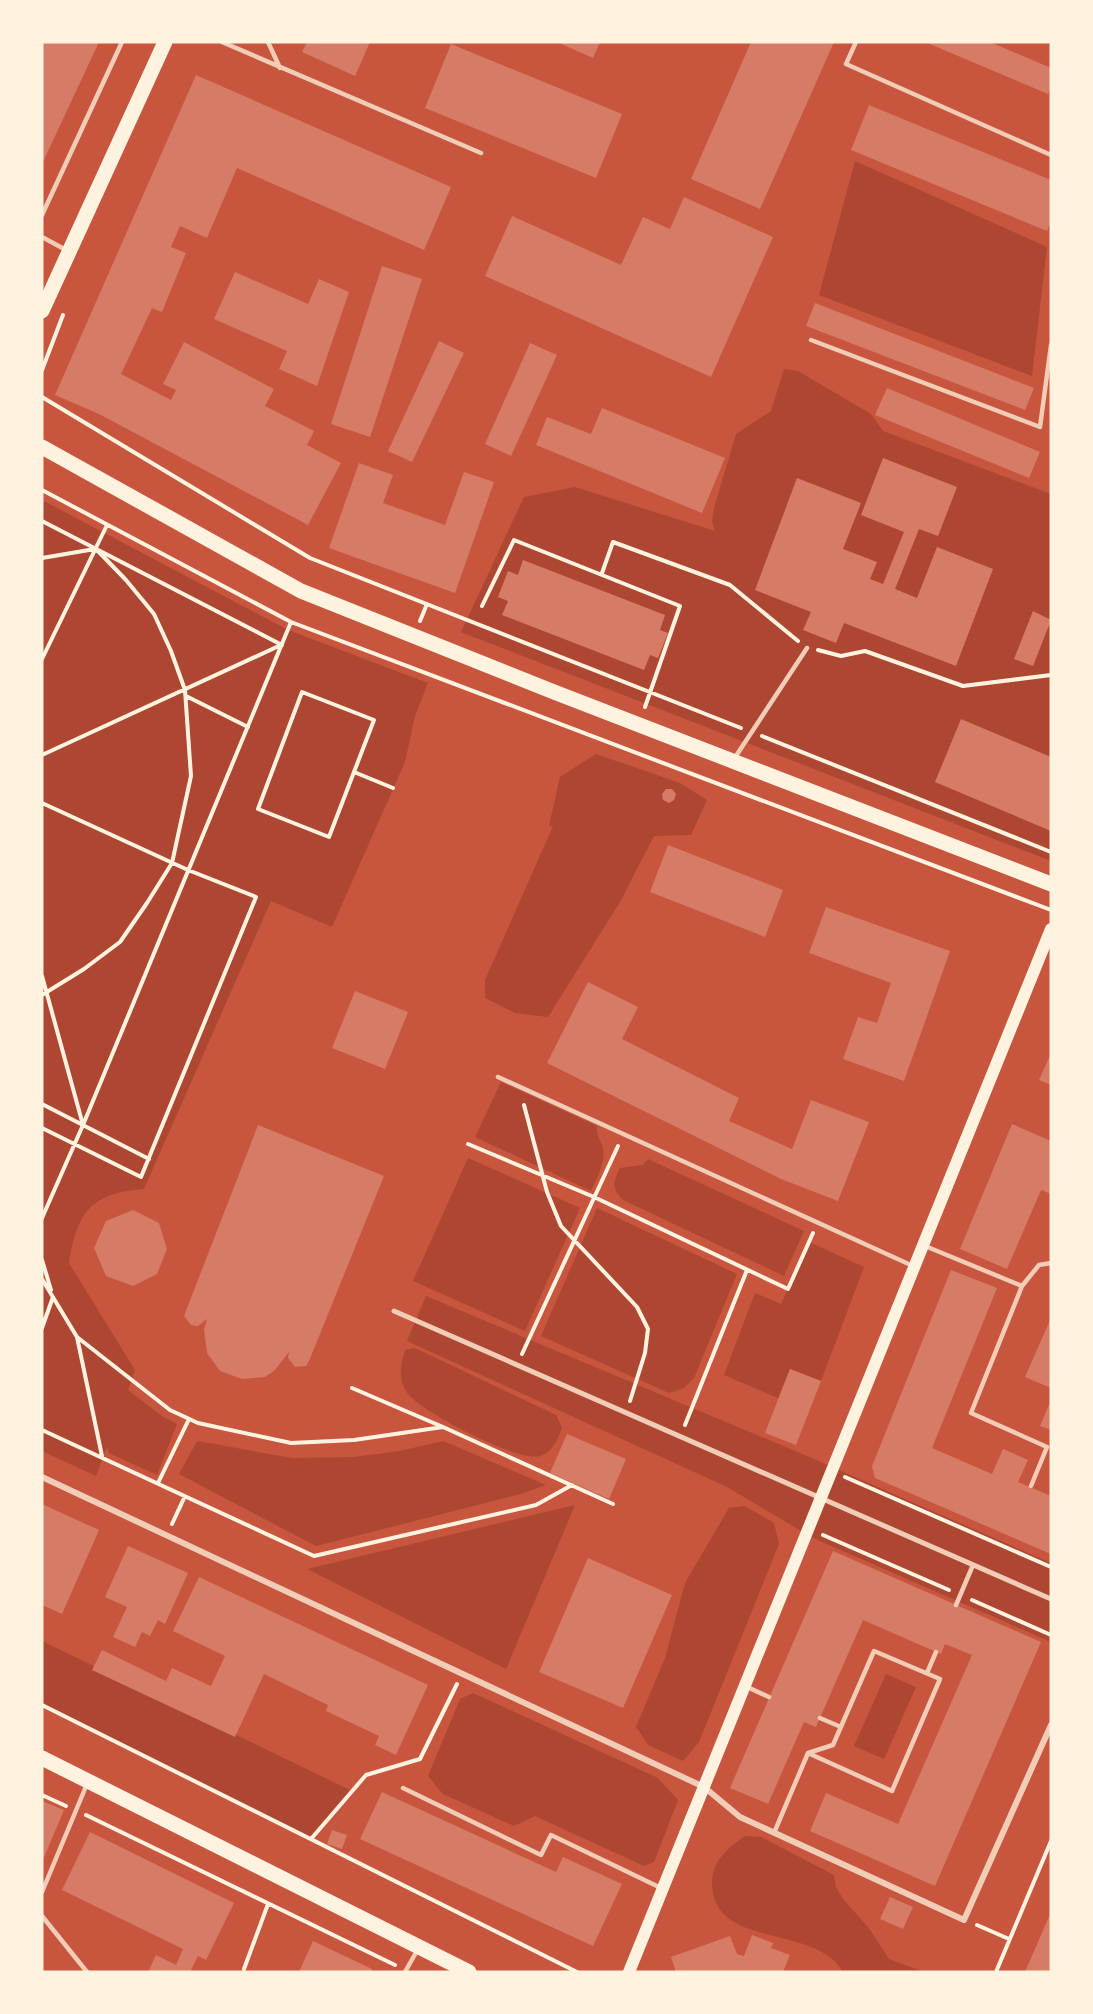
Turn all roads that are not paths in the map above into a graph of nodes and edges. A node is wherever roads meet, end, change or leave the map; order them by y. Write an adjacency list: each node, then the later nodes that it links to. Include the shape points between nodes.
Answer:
1 (122, 42): 9 (lane)
2 (165, 42): 11 (main road)
3 (222, 42): 6 (lane)
4 (268, 42): 6 (lane)
5 (856, 42): 8 (lane, via 846,64)
6 (280, 68): 7 (lane)
7 (481, 153)
8 (1051, 155)
9 (42, 214)
10 (42, 237): 11 (lane)
11 (70, 252): 12 (main road)
12 (42, 311)
13 (811, 340): 14 (lane, via 1040,428)
14 (1051, 345)
15 (42, 447): 17 (main road, via 301,591)
16 (807, 648): 17 (lane)
17 (733, 761): 18 (main road)
18 (1051, 884)
19 (1051, 929): 21 (main road)
20 (498, 1077): 23 (lane)
21 (924, 1246): 23 (main road); 24 (lane)
22 (1051, 1263): 24 (lane, via 1038,1265)
23 (916, 1267): 28 (main road)
24 (1022, 1286): 27 (lane, via 971,1413 1047,1448)
25 (394, 1311): 28 (street)
26 (42, 1477): 42 (street)
27 (1031, 1486)
28 (821, 1500): 29 (street); 34 (main road)
29 (973, 1565): 30 (street); 31 (lane)
30 (1051, 1599)
31 (956, 1605)
32 (936, 1652): 33 (lane)
33 (927, 1673): 38 (lane, via 874,1651); 39 (lane, via 939,1679 892,1791)
34 (745, 1686): 35 (lane); 42 (main road)
35 (770, 1697)
36 (820, 1718): 38 (lane)
37 (1051, 1725): 44 (street, via 964,1920)
38 (841, 1727): 39 (lane, via 833,1745)
39 (808, 1753): 44 (lane)
40 (42, 1758): 41 (main road)
41 (88, 1781): 46 (lane); 48 (main road)
42 (704, 1787): 44 (street, via 741,1817); 45 (main road)
43 (403, 1788): 45 (lane, via 542,1855 551,1835)
44 (774, 1833)
45 (663, 1889): 52 (main road)
46 (42, 1892)
47 (42, 1916): 50 (lane)
48 (419, 1947): 49 (lane); 51 (main road)
49 (406, 1971)
50 (87, 1972)
51 (469, 1972)
52 (629, 1972)

